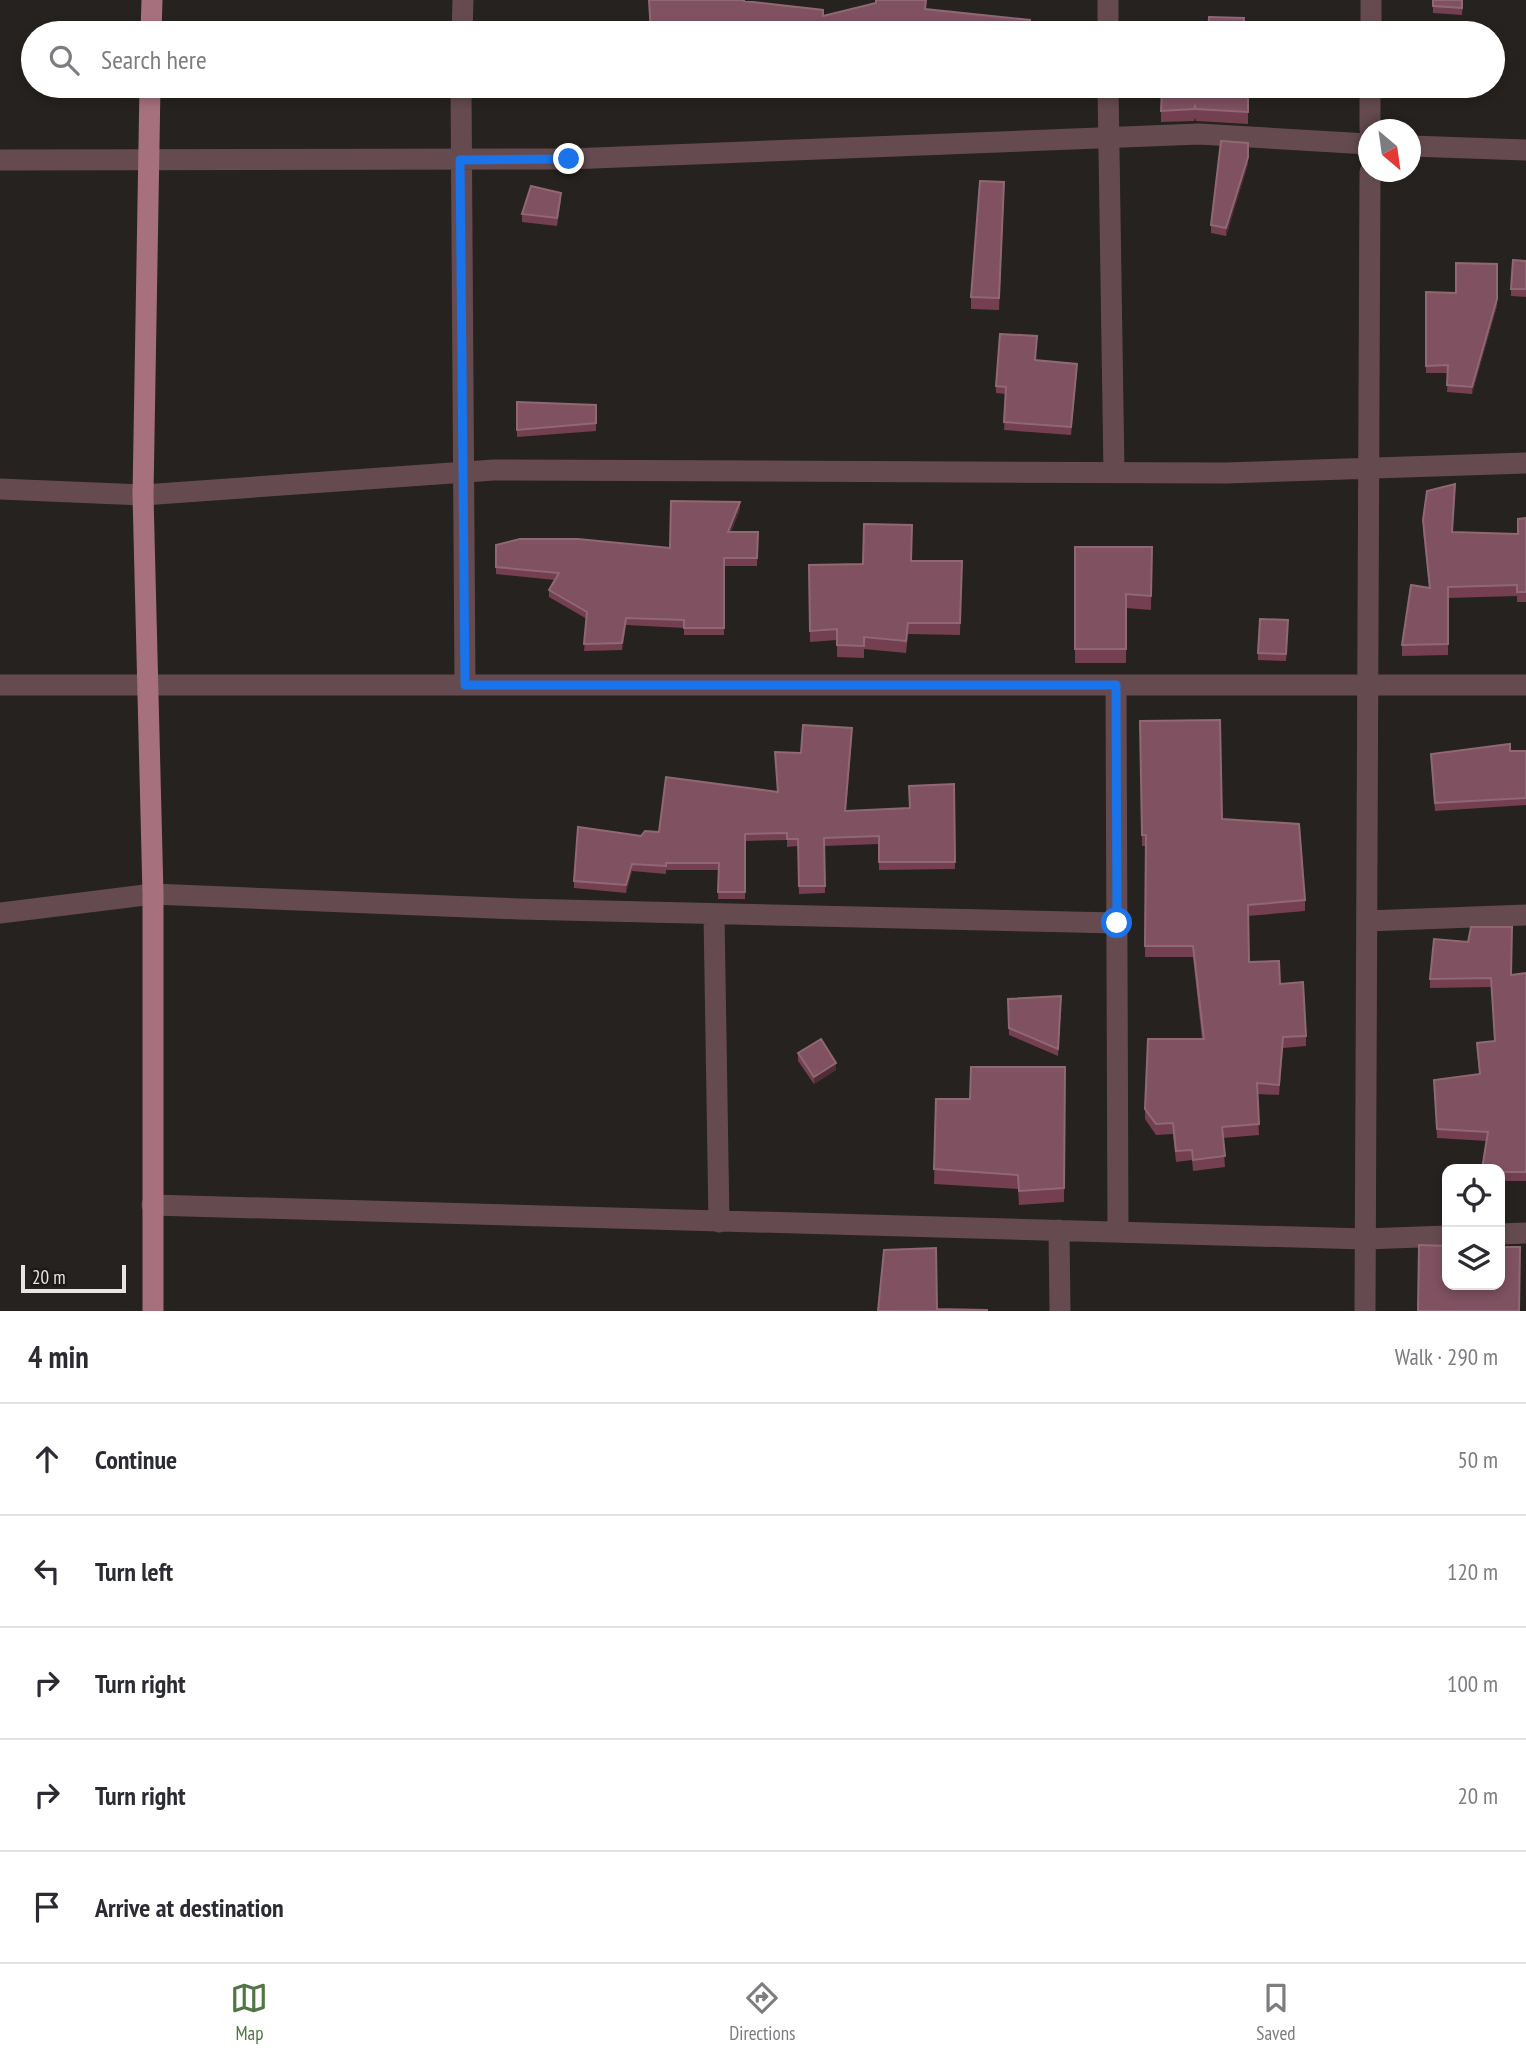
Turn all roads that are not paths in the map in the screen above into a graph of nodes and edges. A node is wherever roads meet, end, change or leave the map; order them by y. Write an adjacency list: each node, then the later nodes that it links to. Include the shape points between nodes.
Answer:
1 (152, 0): 5 (main road)
2 (463, 0): 6 (street)
3 (1108, 0): 7 (street)
4 (1371, 0): 8 (street)
5 (152, 21)
6 (462, 21)
7 (1108, 21)
8 (1371, 21)
9 (150, 98): 20 (main road)
10 (461, 98): 19 (street)
11 (1108, 98): 14 (street)
12 (1370, 98): 13 (street)
13 (1370, 119)
14 (1108, 138): 15 (street, via 1199,134); 19 (street); 25 (street)
15 (1358, 143)
16 (1421, 146): 17 (street)
17 (1526, 150)
18 (0, 160): 20 (street)
19 (460, 160): 20 (street); 24 (street)
20 (149, 162): 27 (main road)
21 (1370, 182): 23 (street)
22 (1526, 463): 23 (street)
23 (1368, 469): 25 (street); 29 (street)
24 (464, 473): 25 (street); 27 (street); 31 (street)
25 (1114, 473)
26 (0, 489): 27 (street)
27 (143, 495): 28 (main road)
28 (149, 683): 30 (street); 31 (street); 34 (main road)
29 (1368, 684): 32 (street); 33 (street); 38 (street)
30 (0, 685)
31 (465, 685): 32 (street)
32 (1116, 685): 39 (street)
33 (1526, 685)
34 (153, 894): 35 (street); 36 (street); 40 (main road)
35 (0, 913)
36 (714, 914): 39 (street); 41 (street)
37 (1526, 915): 38 (street)
38 (1367, 921): 47 (street)
39 (1117, 923): 43 (street)
40 (152, 1205): 41 (street); 48 (main road)
41 (719, 1222): 42 (street)
42 (1059, 1230): 43 (street); 49 (street)
43 (1118, 1232): 47 (street)
44 (1526, 1233): 45 (street)
45 (1505, 1234)
46 (1442, 1236): 47 (street)
47 (1365, 1239): 50 (street)
48 (153, 1311)
49 (1060, 1311)
50 (1365, 1311)

